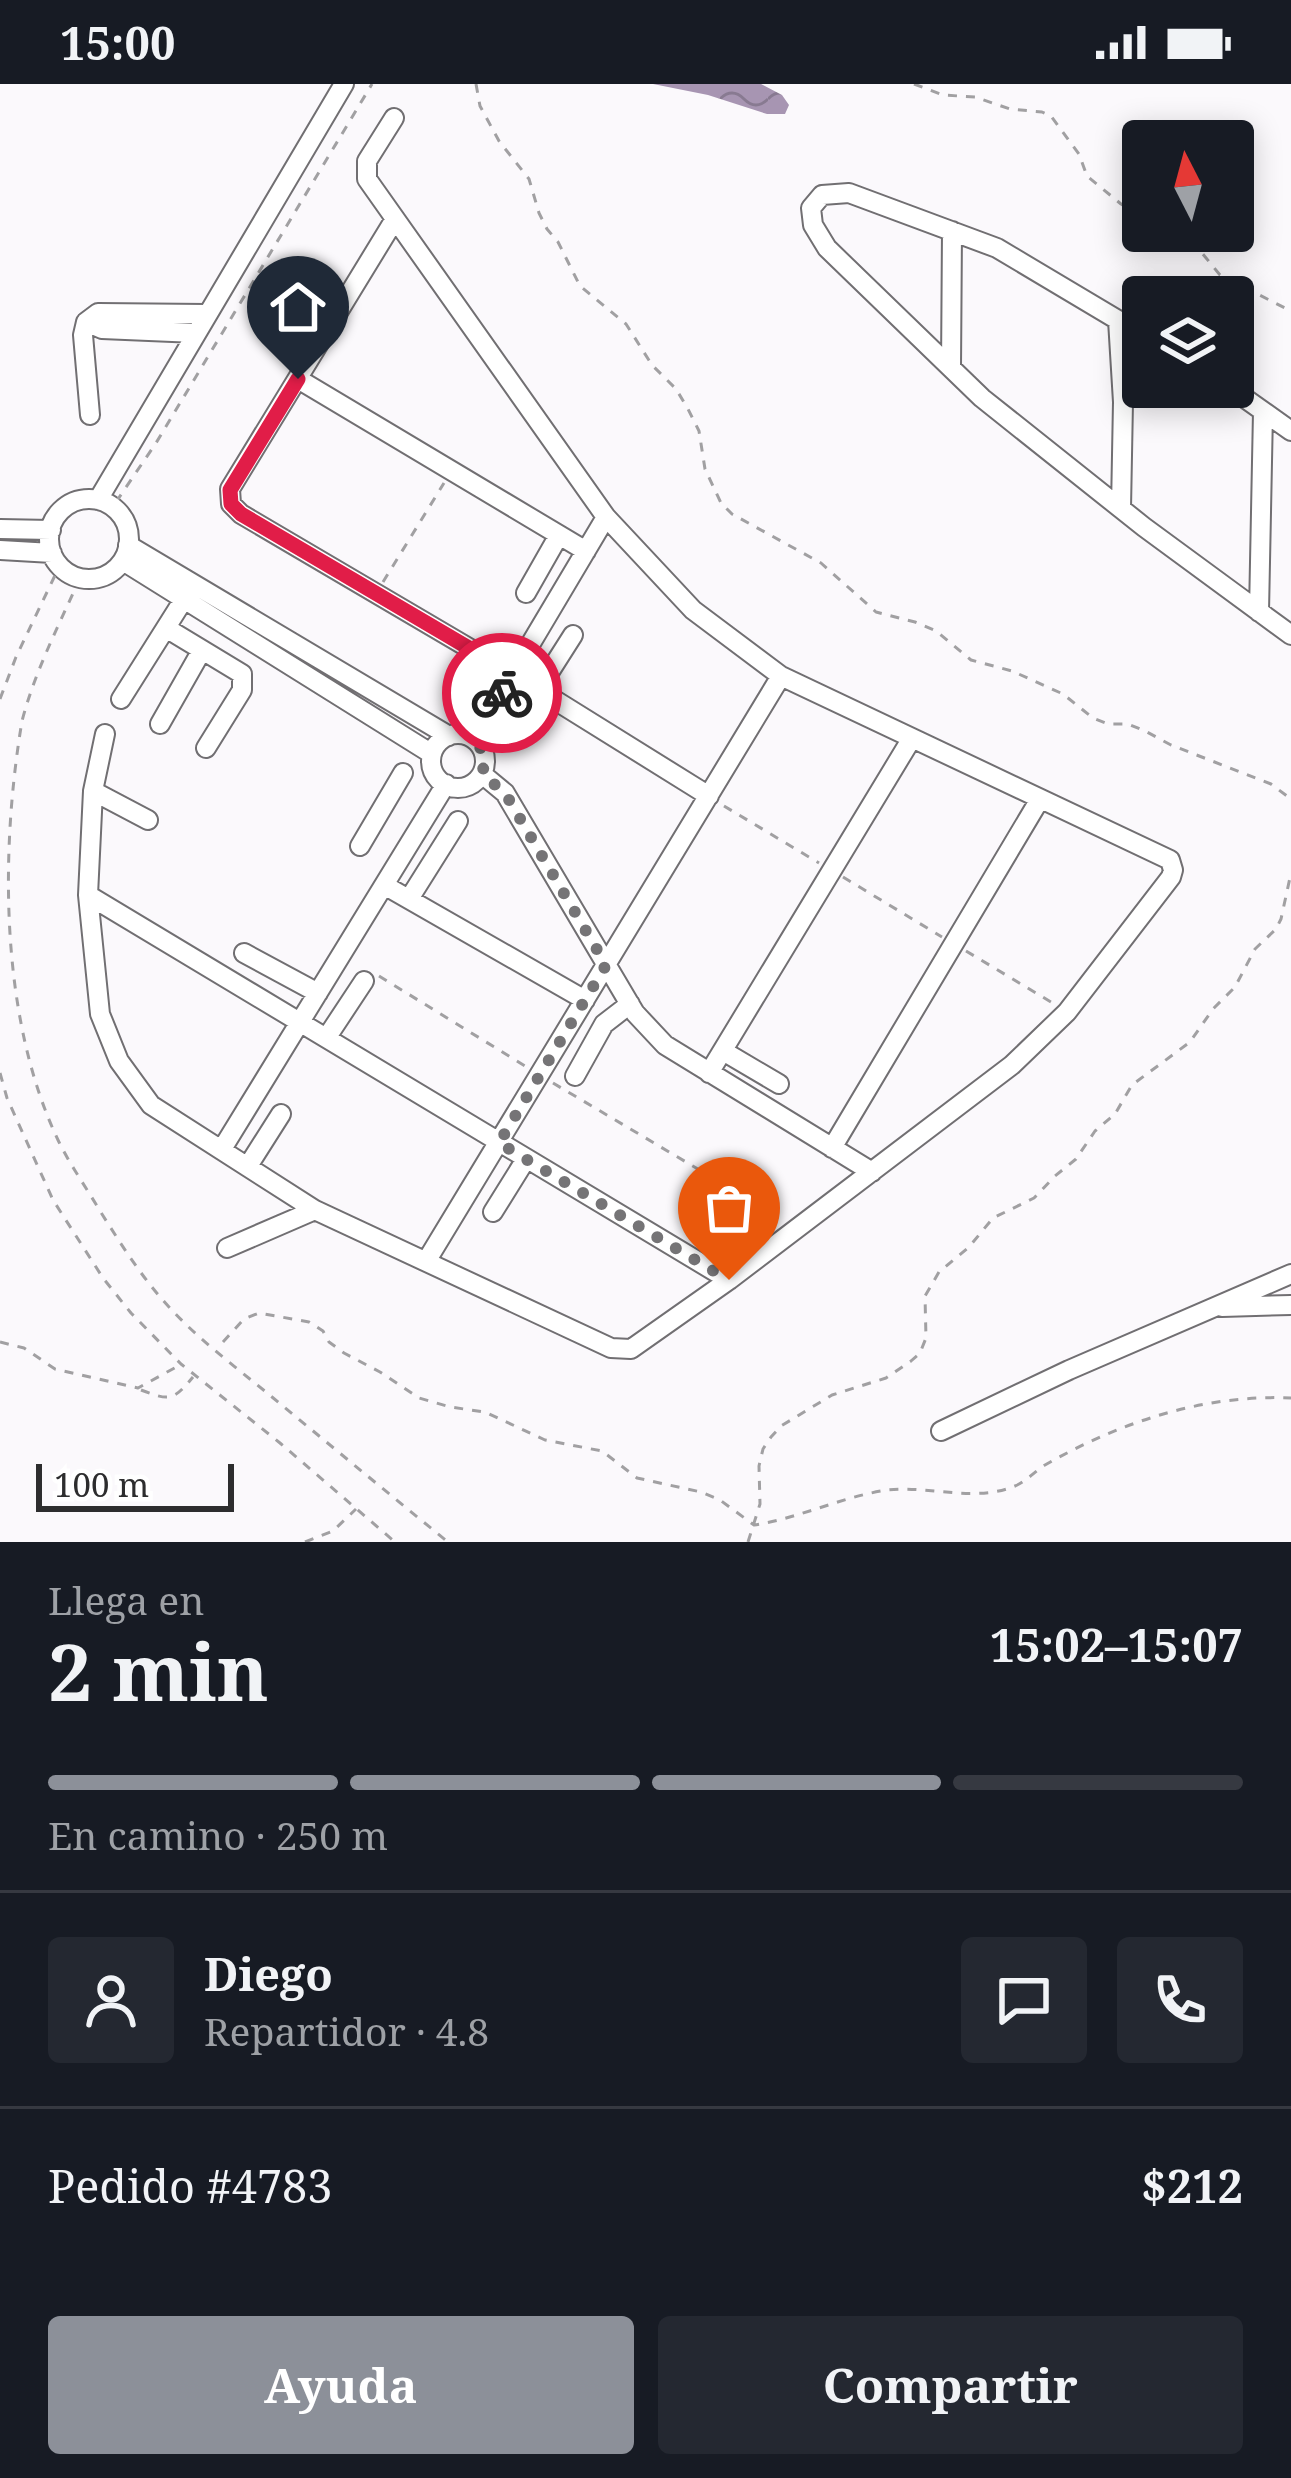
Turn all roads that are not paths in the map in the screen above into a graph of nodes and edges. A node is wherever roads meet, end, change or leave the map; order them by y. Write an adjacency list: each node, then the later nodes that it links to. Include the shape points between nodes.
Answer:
1 (344, 84): 5 (street)
2 (394, 118): 3 (street, via 368,161 367,179)
3 (395, 219): 11 (street); 18 (street)
4 (952, 231): 6 (street, via 997,248); 10 (street); 10 (street, via 849,193 822,195 811,208 827,248)
5 (206, 314): 7 (street, via 98,314); 9 (street)
6 (1118, 320): 8 (street); 17 (street)
7 (86, 322): 9 (street); 14 (street)
8 (1122, 322)
9 (196, 333): 16 (street)
10 (951, 368): 17 (street)
11 (298, 379): 21 (street); 34 (street, via 230,490 231,504)
12 (1254, 405): 13 (street)
13 (1263, 412): 15 (street); 28 (street)
14 (90, 415)
15 (1291, 431)
16 (105, 504): 20 (street, via 68,506); 24 (street, via 127,526)
17 (1121, 508): 28 (street)
18 (606, 517): 23 (street); 35 (street, via 693,610)
19 (0, 529): 20 (street)
20 (51, 530): 25 (street)
21 (559, 535): 23 (street); 26 (street)
22 (0, 550): 25 (street)
23 (586, 551): 34 (street)
24 (126, 553): 25 (street, via 92,579); 27 (street); 29 (street)
25 (56, 559)
26 (526, 593)
27 (184, 599): 29 (street); 30 (street)
28 (1259, 612): 32 (street)
29 (237, 622): 40 (street); 44 (street)
30 (166, 628): 33 (street); 37 (street)
31 (573, 635): 36 (street)
32 (1291, 635)
33 (202, 650): 38 (street); 43 (street, via 244,681)
34 (513, 674): 36 (street); 42 (street)
35 (781, 676): 41 (street); 49 (street)
36 (538, 690): 49 (street)
37 (122, 699)
38 (160, 724)
39 (105, 734): 48 (street)
40 (449, 736): 42 (street); 44 (street)
41 (912, 738): 50 (street); 67 (street)
42 (474, 739): 46 (street, via 486,761)
43 (206, 748)
44 (432, 754): 47 (street)
45 (404, 773): 52 (street)
46 (482, 774): 47 (street, via 461,788); 60 (street, via 505,793)
47 (446, 784): 54 (street)
48 (93, 791): 51 (street); 57 (street)
49 (709, 796): 60 (street)
50 (1040, 799): 73 (street); 77 (street, via 1169,860 1171,877 1067,1012 1012,1065)
51 (148, 820)
52 (375, 821): 54 (street); 55 (street)
53 (458, 821): 58 (street)
54 (410, 843): 56 (street)
55 (360, 846)
56 (384, 885): 58 (street); 62 (street)
57 (88, 895): 65 (street); 74 (street, via 100,1014 119,1061 151,1105)
58 (409, 899): 63 (street)
59 (244, 953): 62 (street)
60 (606, 965): 63 (street); 64 (street)
61 (364, 981): 66 (street)
62 (318, 993): 65 (street)
63 (585, 1000): 72 (street)
64 (630, 1004): 68 (street, via 665,1045); 69 (street, via 604,1024)
65 (301, 1021): 66 (street); 74 (street)
66 (327, 1037): 72 (street)
67 (722, 1051): 68 (street); 70 (street)
68 (709, 1073): 73 (street)
69 (575, 1076)
70 (779, 1084)
71 (281, 1114): 76 (street)
72 (499, 1143): 75 (street); 81 (street)
73 (832, 1148): 77 (street)
74 (222, 1149): 76 (street)
75 (526, 1159): 79 (street); 83 (street)
76 (248, 1166): 78 (street)
77 (872, 1172): 83 (street)
78 (314, 1210): 80 (street); 81 (street)
79 (493, 1212)
80 (227, 1248)
81 (427, 1261): 83 (street, via 611,1348 631,1349)
82 (1291, 1274): 85 (street)
83 (729, 1280)
84 (1291, 1305): 85 (street)
85 (1211, 1308): 86 (street)
86 (941, 1431)

